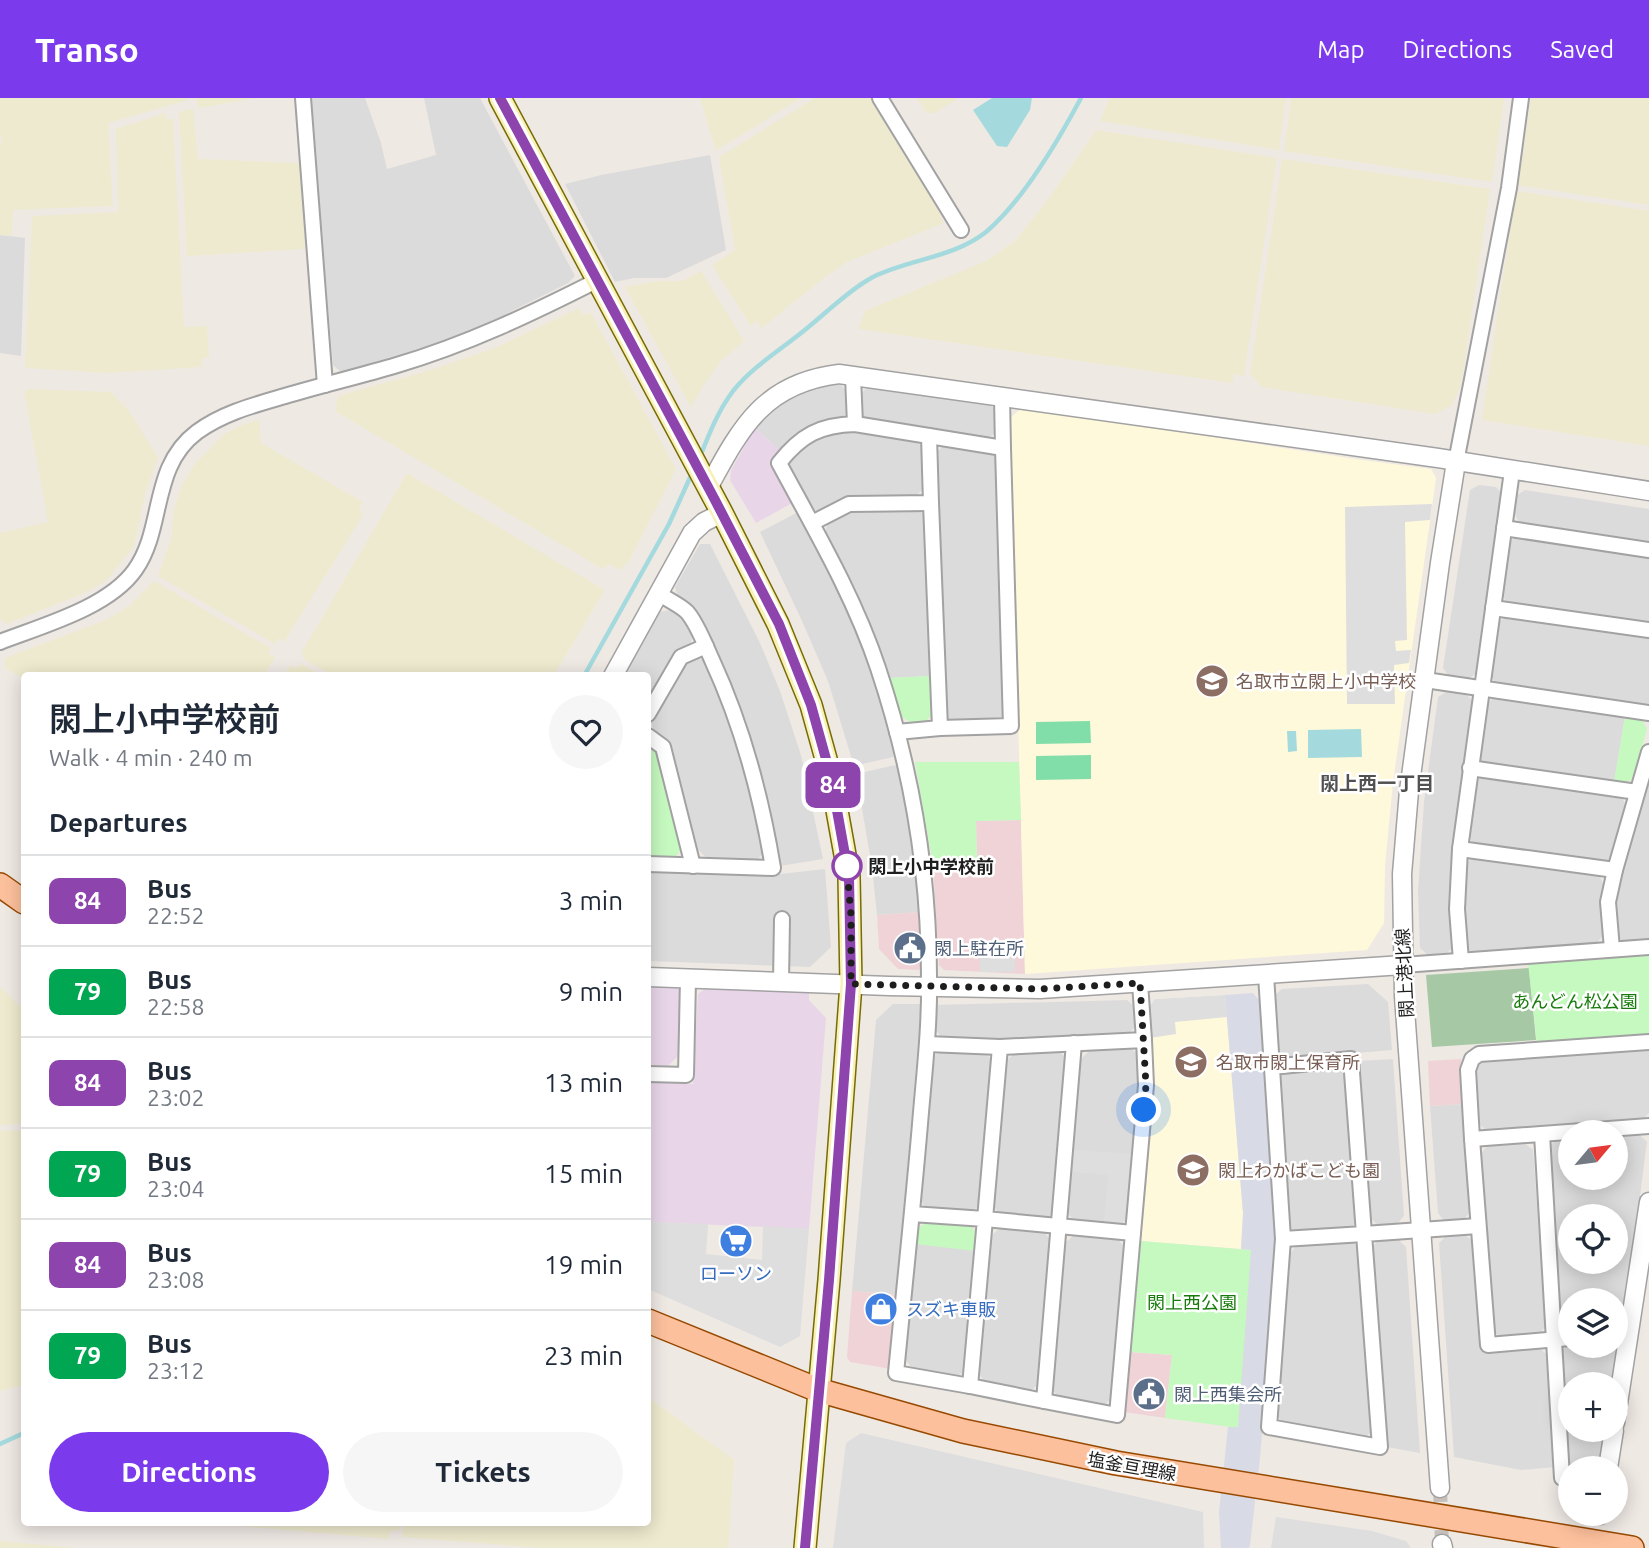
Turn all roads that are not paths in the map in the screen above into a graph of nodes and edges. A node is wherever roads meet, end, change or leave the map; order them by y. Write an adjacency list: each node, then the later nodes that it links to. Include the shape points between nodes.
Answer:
1 (303, 98): 8 (street)
2 (500, 98): 6 (main road)
3 (880, 98): 5 (street)
4 (1521, 98): 13 (street, via 1509,188)
5 (961, 230)
6 (598, 280): 8 (street, via 473,340); 15 (main road)
7 (853, 376): 9 (street); 10 (street); 15 (street, via 818,377 776,395)
8 (325, 385): 25 (street, via 240,409 195,433 165,474 151,533 135,571 90,605)
9 (1002, 397): 12 (street); 13 (street)
10 (855, 424): 11 (street); 19 (street, via 814,431 779,463)
11 (929, 436): 12 (street); 17 (street)
12 (1003, 448): 32 (street, via 1011,726)
13 (1456, 461): 14 (street); 28 (street, 閖上港北線)
14 (1512, 471): 16 (street); 20 (street)
15 (700, 474): 18 (main road)
16 (1649, 491)
17 (931, 503): 19 (street, via 849,504); 32 (street)
18 (722, 513): 22 (street, via 695,529); 54 (main road, via 779,624 822,740 849,877)
19 (812, 523): 33 (street, via 848,593)
20 (1504, 528): 21 (street); 23 (street)
21 (1649, 550)
22 (660, 594): 26 (street, via 687,612); 27 (street)
23 (1493, 608): 24 (street); 29 (street)
24 (1649, 630)
25 (0, 642)
26 (706, 646): 30 (street, via 681,657); 40 (street, via 746,746 773,868)
27 (615, 672)
28 (1425, 680): 29 (street); 48 (street, 閖上港北線, via 1409,791)
29 (1482, 688): 31 (street); 36 (street)
30 (651, 709)
31 (1649, 713)
32 (940, 729): 33 (street)
33 (897, 733): 55 (street, via 922,859)
34 (651, 738): 40 (street, via 663,747)
35 (1649, 752): 37 (street)
36 (1470, 768): 37 (street); 38 (street)
37 (1637, 792): 41 (street)
38 (1460, 849): 41 (street); 47 (street, via 1457,909)
39 (651, 864): 40 (street)
40 (693, 866)
41 (1615, 870): 46 (street, via 1608,902)
42 (0, 885): 43 (main road)
43 (21, 900)
44 (782, 919): 52 (street)
45 (1649, 947): 46 (street)
46 (1612, 950): 47 (street)
47 (1461, 961): 48 (street)
48 (1403, 965): 49 (street); 71 (street, 閖上港北線)
49 (1266, 975): 53 (street); 61 (street)
50 (651, 977): 51 (street)
51 (688, 979): 52 (street); 62 (street, via 686,1074)
52 (780, 982): 54 (street)
53 (1140, 983): 55 (street, via 1040,989); 56 (street)
54 (851, 984): 55 (street); 80 (main road)
55 (929, 988): 59 (street)
56 (1144, 1040): 58 (street); 72 (street, via 1146,1085)
57 (1649, 1042): 65 (street, via 1475,1056 1468,1070)
58 (1074, 1043): 60 (street); 69 (street)
59 (927, 1044): 60 (street); 67 (street)
60 (1000, 1046): 68 (street)
61 (1272, 1067): 73 (street, via 1351,1059); 74 (street)
62 (651, 1074)
63 (1649, 1126): 64 (street)
64 (1542, 1134): 65 (street); 77 (street)
65 (1472, 1139): 70 (street)
66 (1649, 1202): 75 (street)
67 (912, 1214): 68 (street); 79 (street, via 896,1373)
68 (985, 1219): 69 (street); 79 (street)
69 (1060, 1226): 72 (street); 81 (street)
70 (1478, 1226): 71 (street); 77 (street, via 1488,1345)
71 (1422, 1230): 73 (street); 83 (street, 閖上港北線)
72 (1133, 1233): 81 (street, via 1117,1415)
73 (1364, 1234): 74 (street); 74 (street, via 1380,1447 1269,1427)
74 (1283, 1239)
75 (1628, 1309)
76 (651, 1322): 80 (main road, 塩釜亘理線)
77 (1554, 1339): 78 (street); 82 (street)
78 (1558, 1339)
79 (970, 1386): 81 (street)
80 (818, 1390): 84 (main road); 85 (main road, 塩釜亘理線, via 962,1431 1116,1464)
81 (1044, 1401)
82 (1561, 1456)
83 (1440, 1488)
84 (805, 1548)
85 (1632, 1548)

